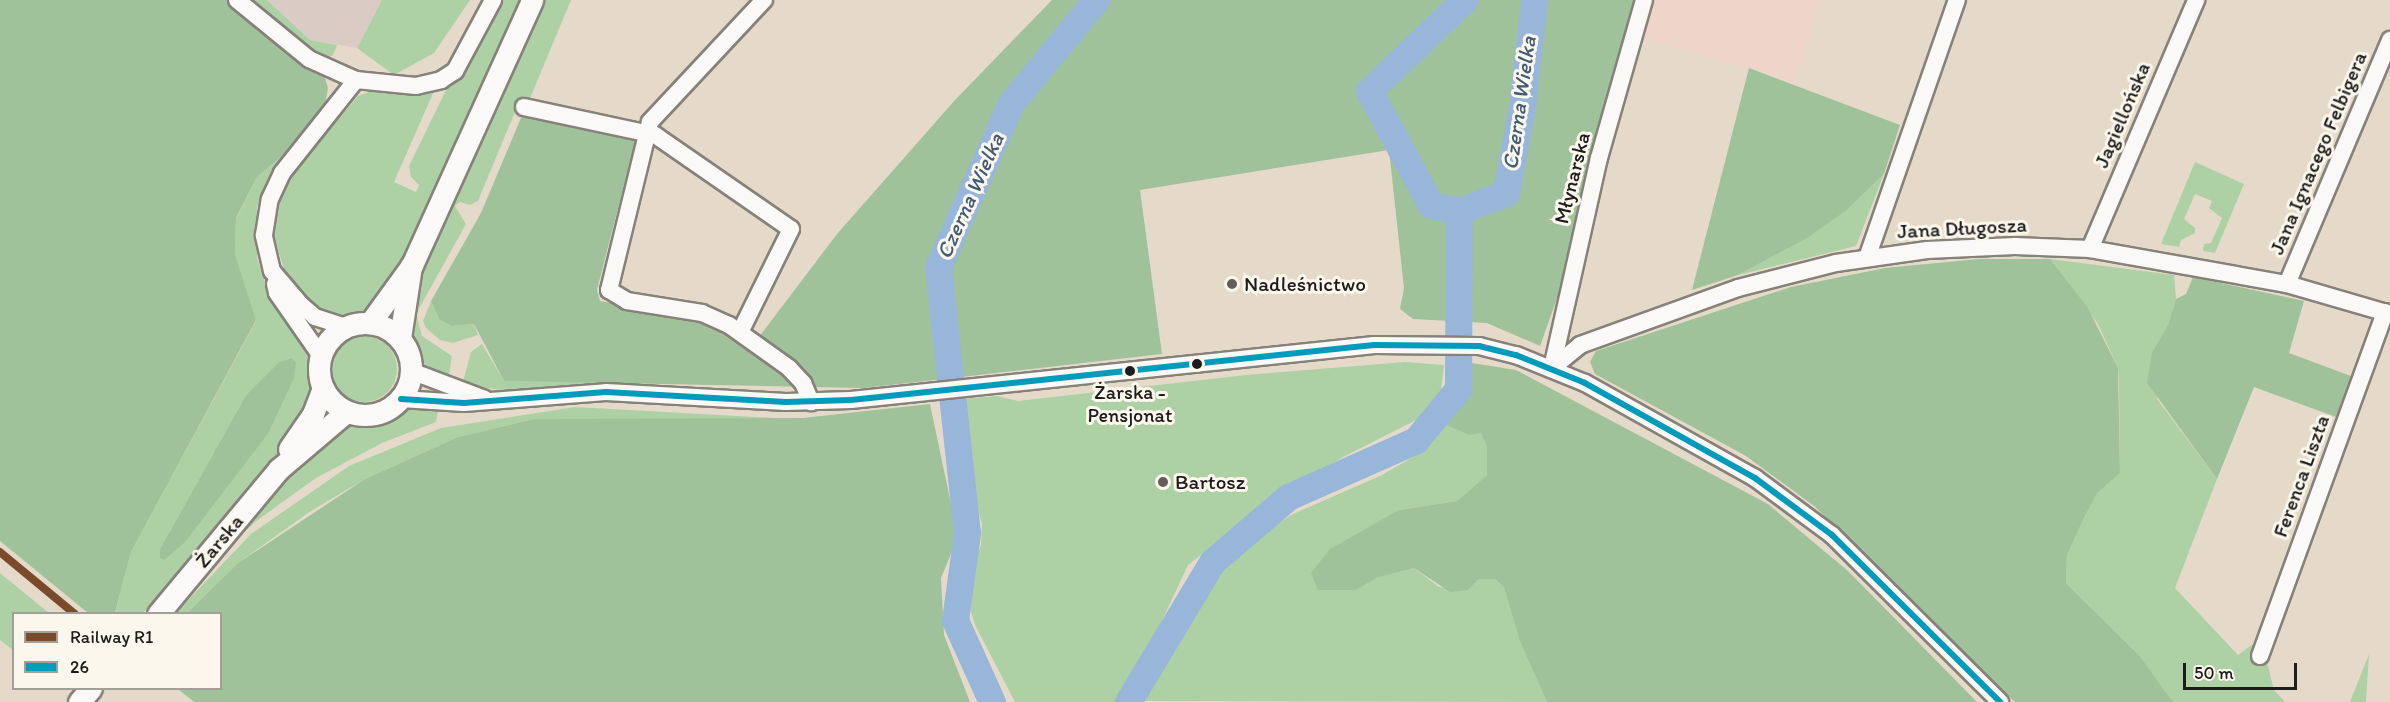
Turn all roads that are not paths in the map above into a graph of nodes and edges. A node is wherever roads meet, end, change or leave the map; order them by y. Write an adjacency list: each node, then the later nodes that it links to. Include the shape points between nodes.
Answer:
1 (237, 0): 9 (street, via 309,59)
2 (493, 0): 9 (street, via 460,64 441,80 416,86)
3 (532, 0): 14 (main road)
4 (764, 0): 11 (street, via 657,114)
5 (1644, 0): 23 (street, Młynarska, via 1599,158)
6 (1958, 0): 13 (street)
7 (2196, 0): 12 (street, Jagiellońska)
8 (2390, 40): 16 (street, Jana Ignacego Felbigera)
9 (356, 80): 15 (street, via 292,157 270,199 264,236)
10 (524, 107): 11 (street)
11 (646, 131): 20 (street, via 791,229); 20 (street, via 609,290 627,301 702,313)
12 (2090, 249): 13 (street, Jana Długosza, via 1981,247); 16 (street, Jana Długosza)
13 (1867, 258): 23 (street, Jana Długosza, via 1779,277 1656,314 1580,345)
14 (412, 265): 18 (main road); 21 (main road)
15 (272, 272): 19 (street, via 315,317); 22 (street, via 277,293)
16 (2287, 284): 17 (street, Jana Długosza)
17 (2387, 313): 32 (street, Ferenca Liszta)
18 (370, 323): 19 (main road); 21 (main road)
19 (346, 327): 22 (main road, via 330,339)
20 (740, 332): 28 (street, via 797,376)
21 (400, 338): 24 (main road, via 409,354)
22 (321, 356): 25 (main road)
23 (1552, 368): 28 (street, via 1479,346 1419,344 1249,357 905,396); 35 (street, via 1653,419 1800,509 1832,534)
24 (411, 371): 26 (main road); 27 (street)
25 (323, 388): 29 (main road); 30 (main road, Żarska, via 313,414)
26 (401, 399): 27 (street); 29 (main road, via 370,415)
27 (488, 401): 28 (street, via 606,392)
28 (811, 402)
29 (346, 412): 30 (main road, Żarska)
30 (279, 469): 31 (main road, Żarska)
31 (160, 612)
32 (2260, 656)
33 (89, 690): 34 (main road)
34 (79, 702)
35 (2000, 702)

